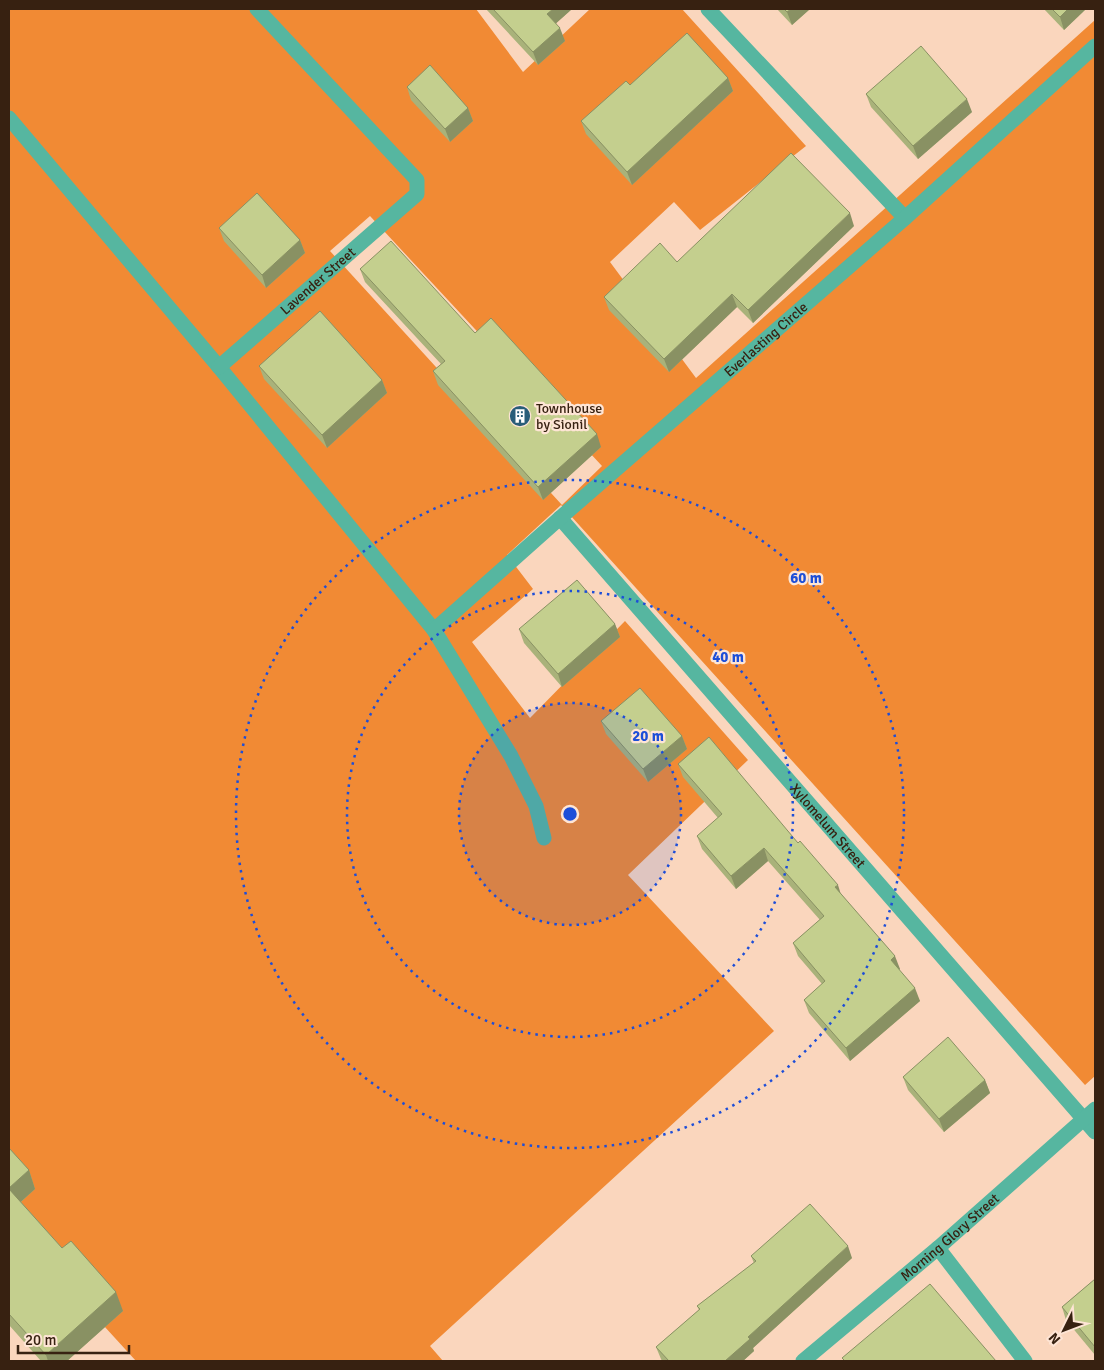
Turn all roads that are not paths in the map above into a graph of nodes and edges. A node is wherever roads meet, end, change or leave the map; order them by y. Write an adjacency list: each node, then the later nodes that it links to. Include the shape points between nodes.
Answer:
1 (257, 9): 6 (street, Lavender Street, via 417,180 416,194)
2 (708, 9): 5 (street)
3 (1095, 46): 5 (street, Everlasting Circle)
4 (9, 118): 6 (street)
5 (905, 218): 7 (street, Everlasting Circle)
6 (219, 367): 8 (street)
7 (560, 518): 8 (street, Everlasting Circle); 10 (street, Xylomelum Street)
8 (434, 630): 9 (street, via 511,756 536,806)
9 (544, 838)
10 (1090, 1114): 11 (street, Xylomelum Street); 12 (street, Morning Glory Street)
11 (1095, 1132)
12 (938, 1248): 13 (street, Morning Glory Street); 14 (street)
13 (803, 1361)
14 (1025, 1361)

